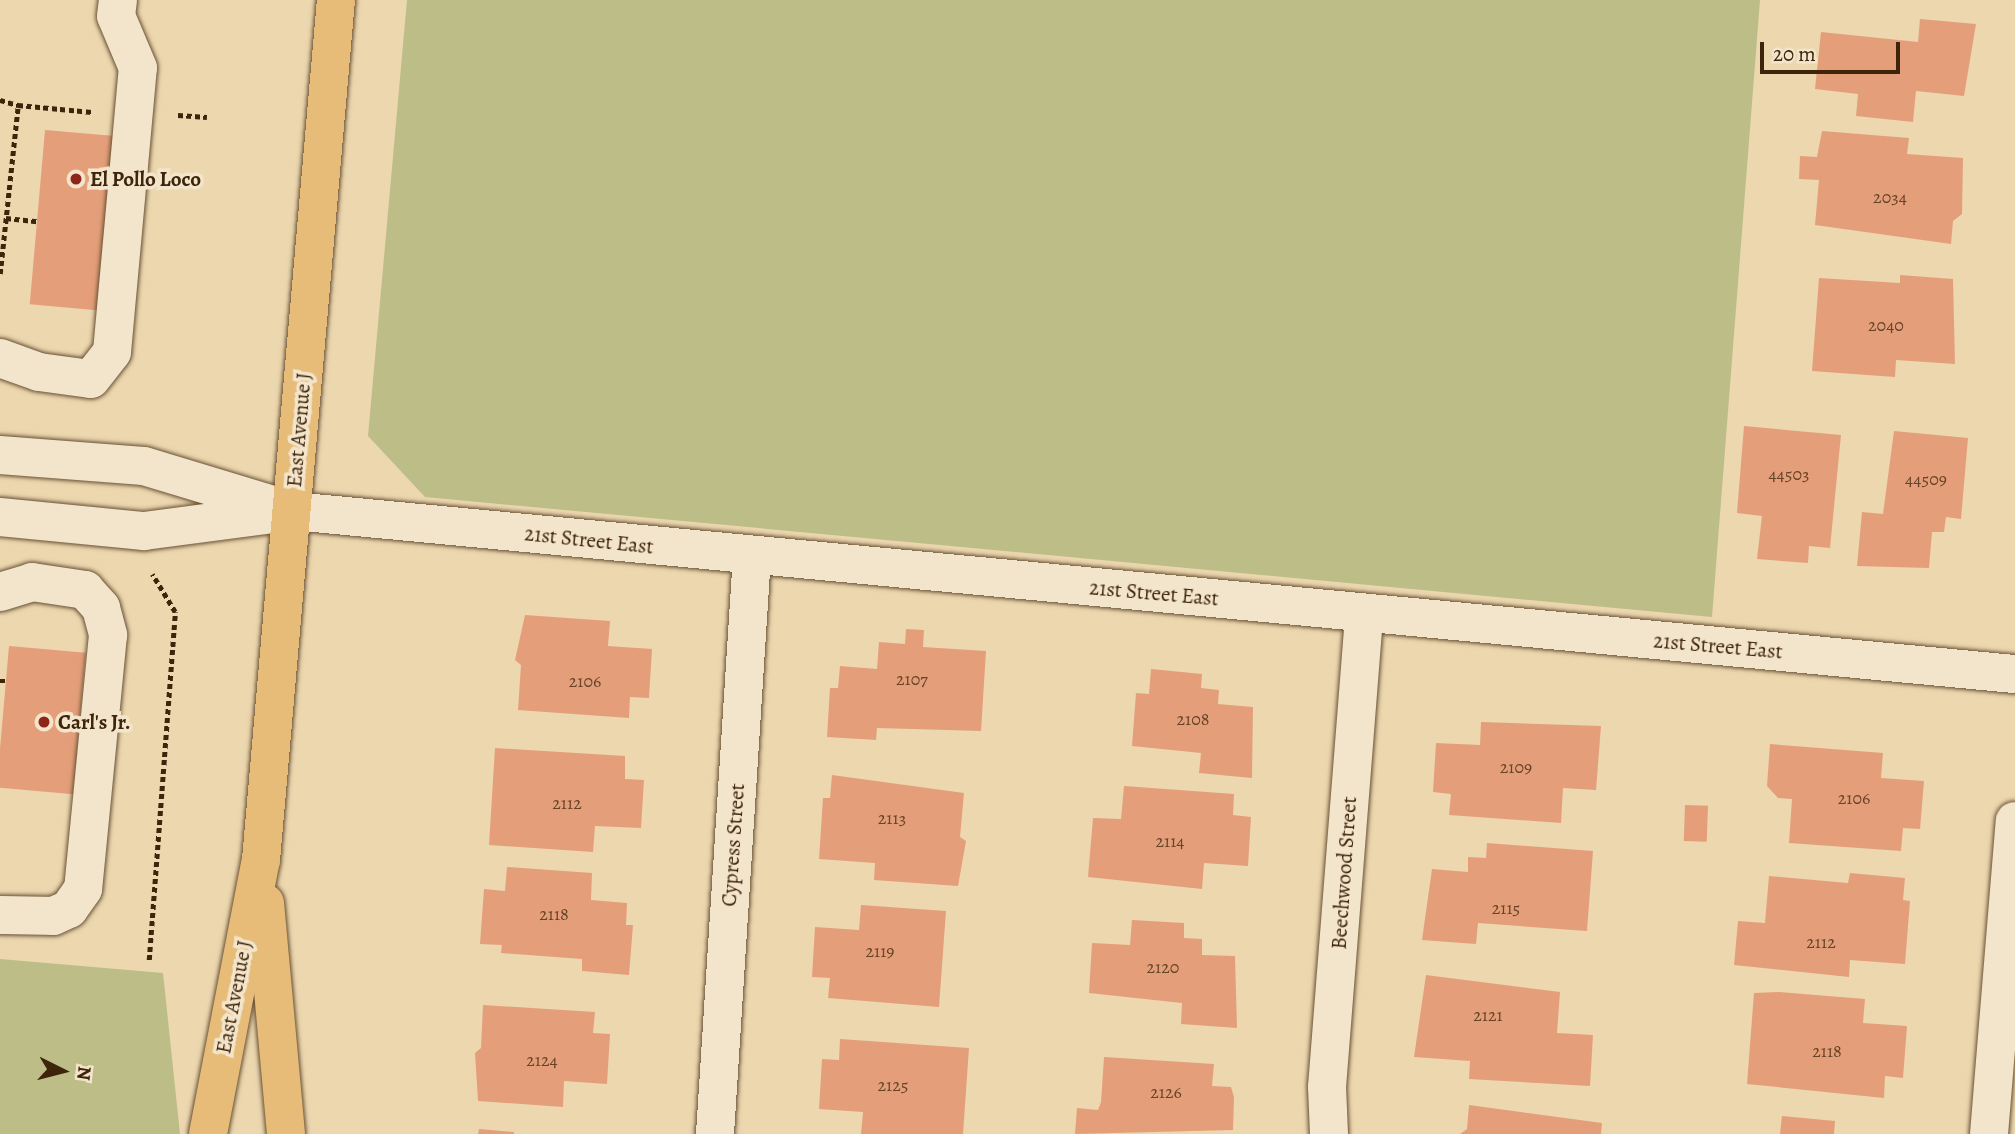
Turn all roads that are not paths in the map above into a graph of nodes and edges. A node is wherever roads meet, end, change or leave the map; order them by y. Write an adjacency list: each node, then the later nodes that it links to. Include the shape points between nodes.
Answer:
1 (336, 0): 5 (main road, East Avenue J)
2 (117, 8): 3 (street, via 138,68 112,352 92,379 39,372)
3 (0, 358)
4 (0, 455): 5 (street, via 144,466)
5 (293, 511): 6 (street, via 144,531); 7 (street, 21st Street East); 12 (main road, East Avenue J)
6 (0, 517)
7 (752, 555): 9 (street, 21st Street East); 17 (street, Cypress Street)
8 (0, 592): 13 (street, via 32,582 85,590 101,608 108,635 83,889 69,909 53,916)
9 (1364, 613): 10 (street, 21st Street East); 18 (street, Beechwood Street, via 1327,1087)
10 (2015, 674)
11 (2015, 821): 14 (street)
12 (261, 860): 15 (main road, East Avenue J); 16 (main road, East Avenue J)
13 (0, 915)
14 (1998, 1123)
15 (208, 1134)
16 (286, 1134)
17 (715, 1134)
18 (1329, 1134)

